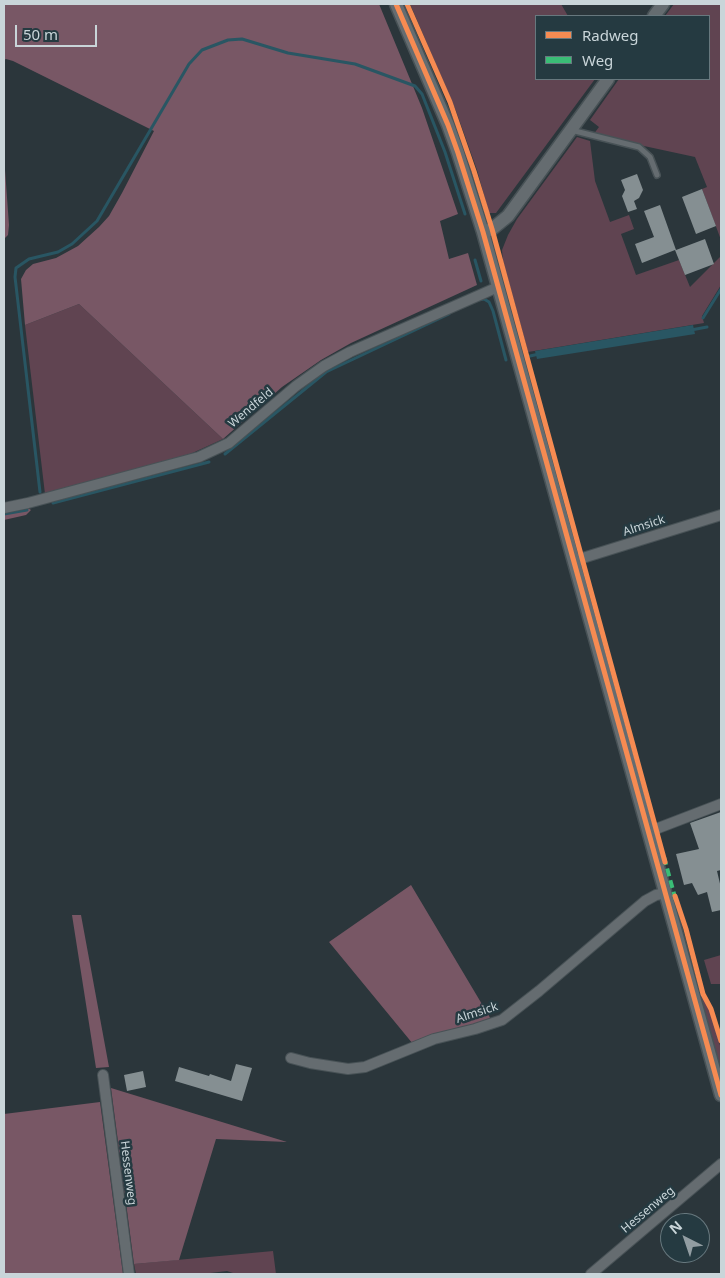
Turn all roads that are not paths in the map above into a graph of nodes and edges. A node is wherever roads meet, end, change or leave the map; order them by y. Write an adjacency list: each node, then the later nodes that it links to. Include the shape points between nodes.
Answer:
1 (396, 4): 7 (street, via 450,132)
2 (663, 4): 3 (street)
3 (655, 15)
4 (607, 80): 5 (street)
5 (571, 130): 6 (lane, via 639,147 650,157); 7 (street, via 508,216)
6 (657, 175)
7 (483, 232): 8 (street)
8 (498, 286): 9 (street, Wendfeld, via 324,366 229,443 200,457); 11 (street)
9 (4, 508)
10 (721, 515): 11 (street, Almsick)
11 (574, 561): 13 (street)
12 (721, 804): 13 (street)
13 (648, 832): 14 (street)
14 (666, 894): 15 (street, Almsick, via 645,901 502,1020 434,1039 364,1067 348,1069); 17 (street)
15 (291, 1058)
16 (103, 1075): 19 (street, Hessenweg)
17 (721, 1095)
18 (721, 1164): 20 (street, Hessenweg)
19 (129, 1274)
20 (591, 1274)

